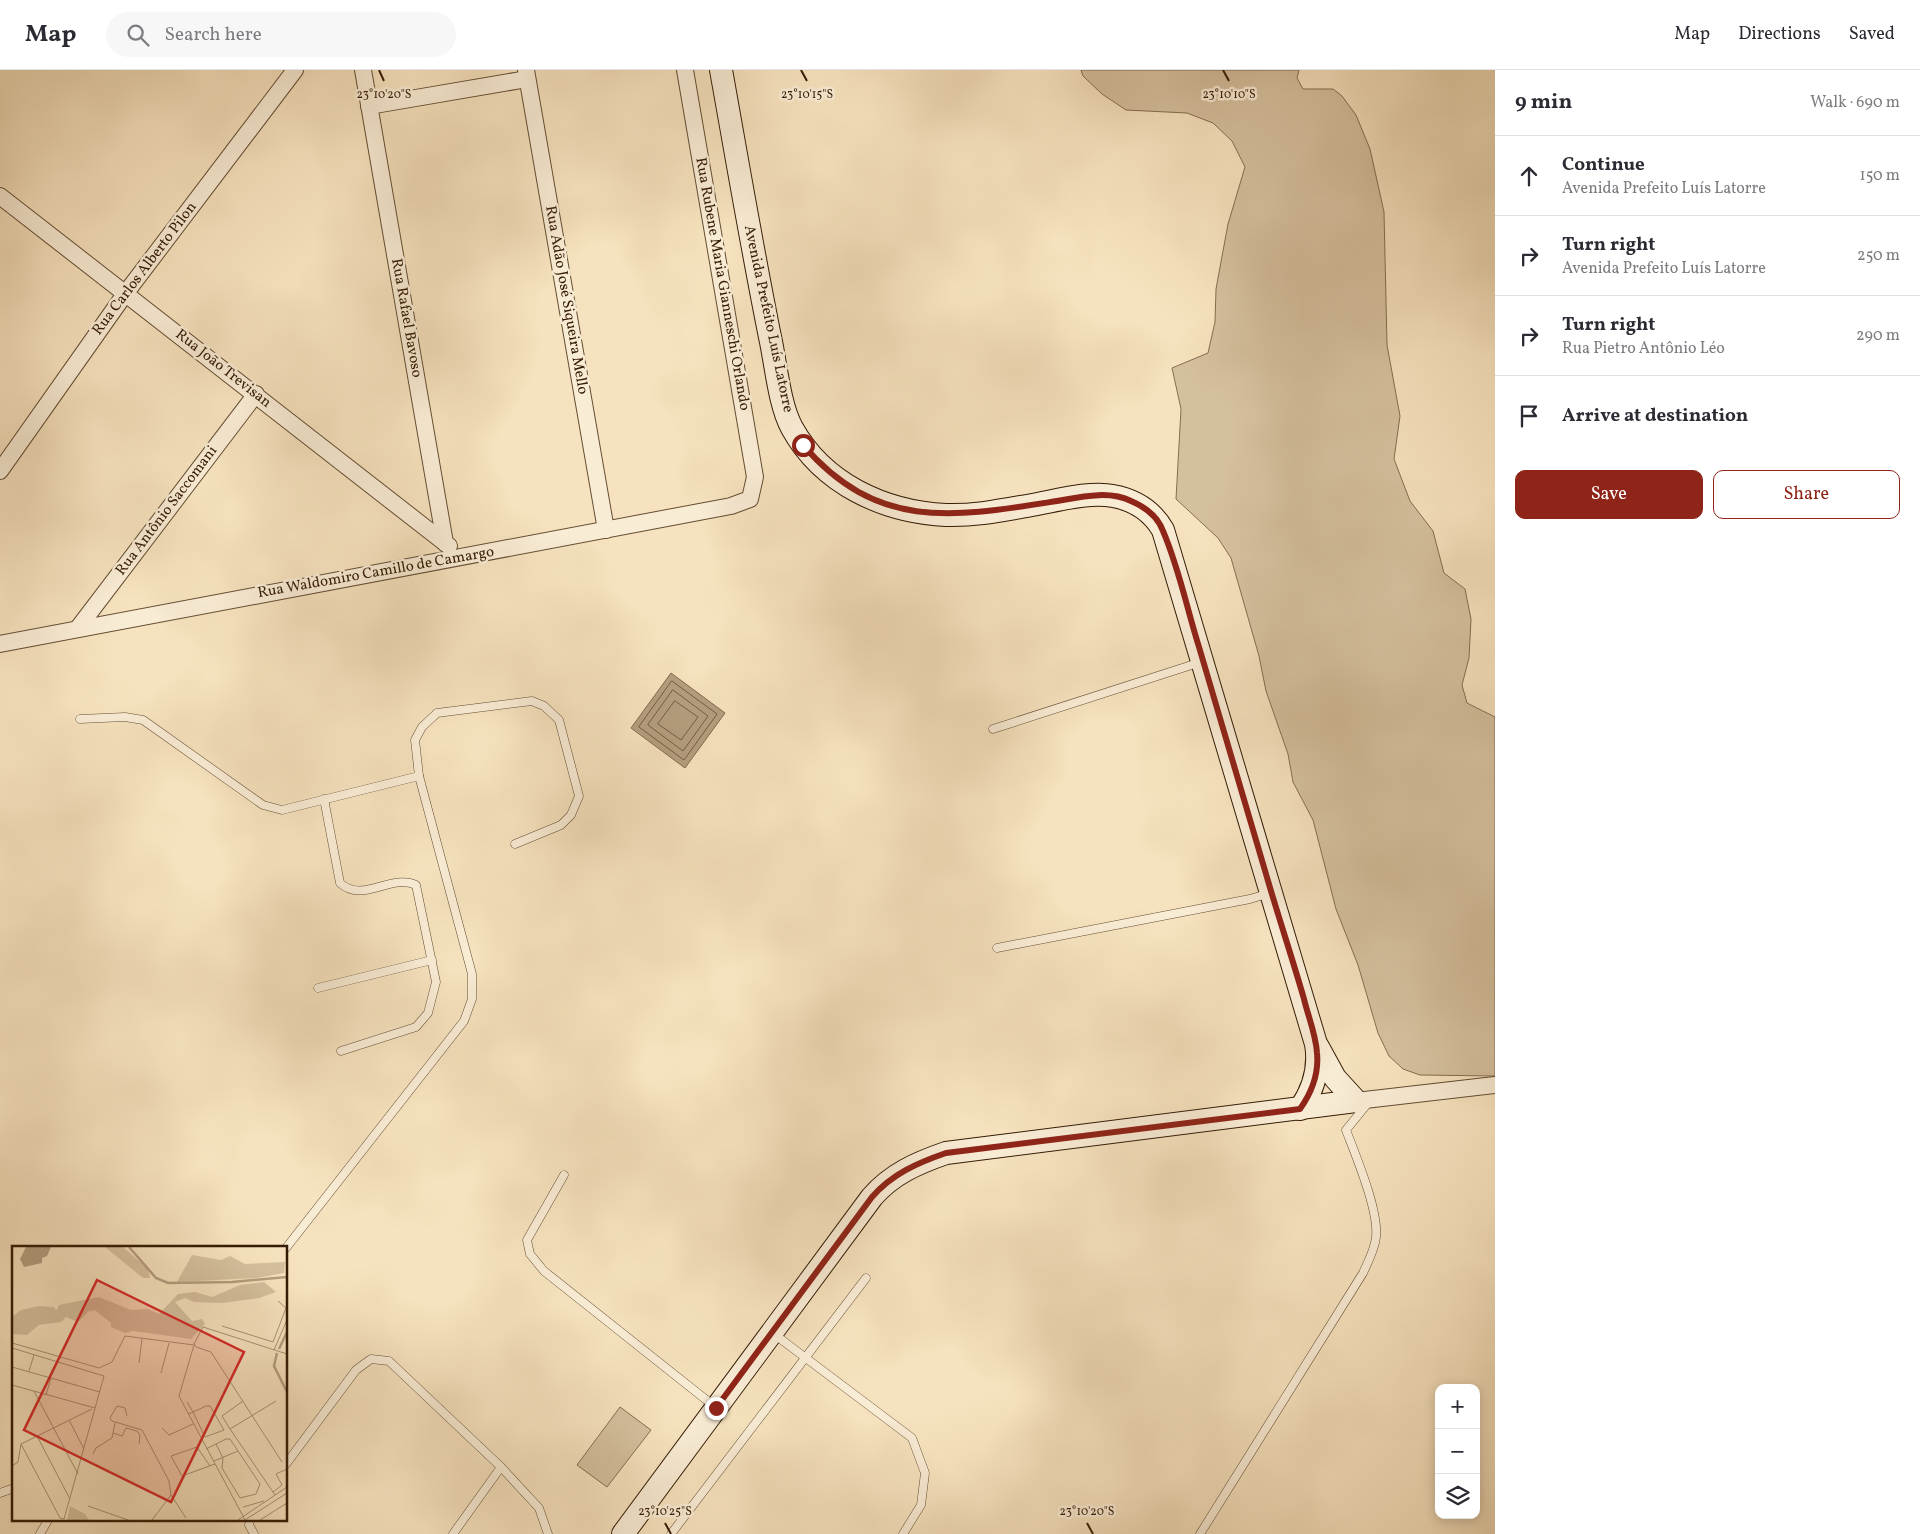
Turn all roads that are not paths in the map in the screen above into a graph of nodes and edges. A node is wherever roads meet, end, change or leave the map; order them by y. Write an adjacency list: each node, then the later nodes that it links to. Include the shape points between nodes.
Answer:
1 (295, 70): 8 (street, Rua Carlos Alberto Pilon)
2 (363, 70): 6 (street, Rua Rafael Bavoso)
3 (685, 70): 11 (street, Rua Rubene Maria Gianneschi Orlando, via 756,478)
4 (721, 70): 17 (main road, Avenida Prefeito Luís Latorre, via 760,290 786,414 803,445 823,468 844,484 871,499 919,511 946,515 981,513 1111,495 1130,500 1155,517 1163,530)
5 (526, 74): 6 (street); 12 (street, Rua Adão José Siqueira Mello)
6 (369, 106): 13 (street, Rua Rafael Bavoso)
7 (1, 199): 8 (street, Rua João Trevisan)
8 (125, 294): 9 (street, Rua João Trevisan); 10 (street, Rua Carlos Alberto Pilon)
9 (256, 394): 13 (street, Rua João Trevisan); 15 (street, Rua Antônio Saccomani)
10 (0, 471)
11 (750, 499): 12 (street, Rua Waldomiro Camillo de Camargo, via 731,506)
12 (606, 530): 14 (street, Rua Waldomiro Camillo de Camargo)
13 (444, 543): 14 (street)
14 (462, 557): 15 (street, Rua Waldomiro Camillo de Camargo)
15 (78, 628): 16 (street, Rua Waldomiro Camillo de Camargo)
16 (0, 644)
17 (1203, 662): 19 (lane); 23 (main road, Avenida Prefeito Luís Latorre)
18 (80, 719): 21 (lane, via 125,717 143,720 263,805 282,810)
19 (993, 729)
20 (419, 776): 21 (lane); 22 (lane, via 415,740 422,727 437,713 532,701 544,706 559,720 579,796 571,815 561,824); 33 (lane, via 472,974 472,999 464,1021)
21 (324, 799): 25 (lane, via 340,883 347,890 357,892 408,881 416,885)
22 (515, 844)
23 (1272, 893): 24 (lane); 27 (main road, Avenida Prefeito Luís Latorre)
24 (997, 948)
25 (432, 960): 26 (lane); 28 (lane, via 436,982 428,1013 416,1027)
26 (318, 988)
27 (1316, 1044): 30 (main road, Avenida Prefeito Luís Latorre, via 1335,1078); 31 (main road, Avenida Prefeito Luís Latorre, via 1316,1075)
28 (341, 1051)
29 (1495, 1085): 30 (street)
30 (1363, 1100): 31 (main road); 51 (lane, via 1346,1130 1364,1178 1375,1221 1373,1249 1363,1273)
31 (1300, 1109): 35 (main road, via 946,1153 926,1160 884,1182)
32 (564, 1175): 37 (lane, via 527,1240 530,1254 544,1271)
33 (288, 1246)
34 (866, 1278): 36 (lane)
35 (773, 1333): 36 (lane); 37 (main road)
36 (806, 1359): 49 (lane); 50 (lane, via 912,1438 925,1472 921,1505)
37 (716, 1408): 48 (main road)
38 (288, 1461): 39 (lane, via 356,1370 371,1360 389,1361)
39 (501, 1468): 46 (lane); 47 (lane, via 538,1508)
40 (12, 1489): 41 (lane)
41 (0, 1493)
42 (47, 1522): 44 (lane)
43 (250, 1522): 45 (lane)
44 (40, 1534)
45 (254, 1534)
46 (453, 1534)
47 (548, 1534)
48 (623, 1534)
49 (671, 1534)
50 (902, 1534)
51 (1200, 1534)

